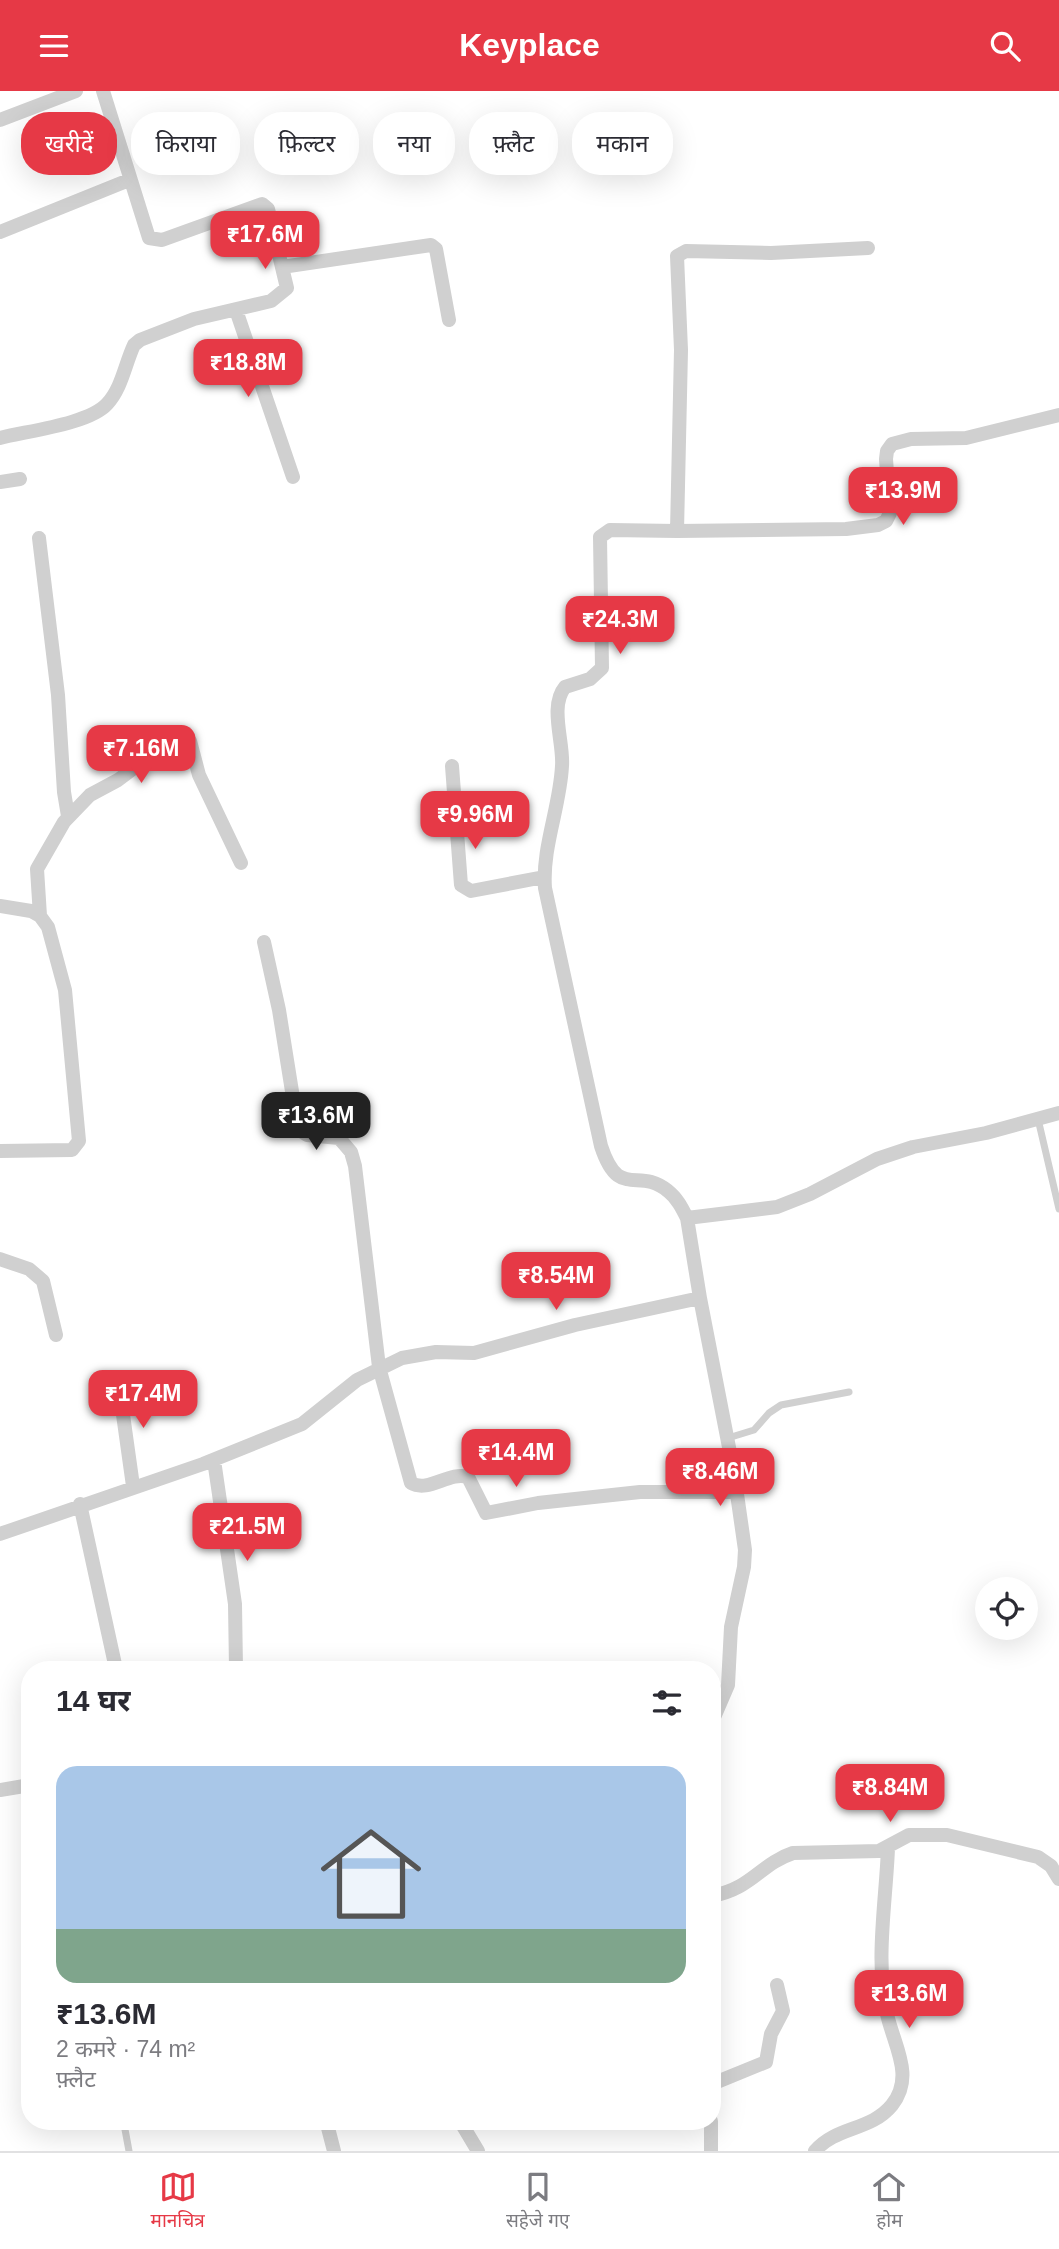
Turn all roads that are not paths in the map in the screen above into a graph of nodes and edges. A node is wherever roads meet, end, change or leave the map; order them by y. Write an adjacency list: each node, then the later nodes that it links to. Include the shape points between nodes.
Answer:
1 (76, 91): 3 (street)
2 (103, 91): 4 (street)
3 (0, 120)
4 (130, 180): 5 (street); 7 (street, via 146,233 155,240 257,204 266,206)
5 (0, 232)
6 (868, 248): 15 (street, via 686,251 677,255 681,350)
7 (282, 267): 8 (street, via 285,291 271,301); 9 (street, via 431,246 436,249)
8 (236, 310): 11 (street, via 194,319 140,340 117,390 96,412); 12 (street)
9 (449, 320)
10 (1059, 415): 15 (street, via 966,438 892,444 886,459 890,513 878,525)
11 (0, 438)
12 (293, 477)
13 (20, 479): 14 (street)
14 (0, 482)
15 (677, 531): 20 (street, via 610,530 600,537 602,668 590,680 565,687 560,693 563,765)
16 (39, 538): 18 (street)
17 (452, 765): 20 (street, via 461,885 471,891)
18 (68, 816): 19 (street, via 90,795 131,771 167,741 182,736 190,741 199,775); 22 (street, via 37,869)
19 (241, 863)
20 (544, 877): 28 (street, via 607,1164 623,1179 668,1190)
21 (0, 906): 22 (street)
22 (40, 916): 26 (street, via 48,927 65,990 79,1145 72,1150)
23 (264, 942): 32 (street, via 298,1129 307,1135 339,1138 355,1166)
24 (1059, 1113): 25 (street)
25 (1038, 1119): 27 (lane); 28 (street, via 877,1159 777,1207)
26 (0, 1150)
27 (1059, 1209)
28 (687, 1218): 30 (street)
29 (0, 1259): 31 (street, via 29,1269 43,1281)
30 (700, 1298): 32 (street, via 575,1325 508,1346 474,1353 422,1354); 35 (street)
31 (56, 1335)
32 (379, 1367): 36 (street, via 302,1424); 38 (street, via 411,1483 423,1486 468,1477 486,1513 640,1492)
33 (118, 1379): 37 (street)
34 (849, 1392): 35 (lane, via 781,1405 754,1430)
35 (727, 1438): 38 (street)
36 (214, 1460): 37 (street); 42 (street, via 235,1604)
37 (133, 1486): 39 (street)
38 (737, 1493): 43 (street, via 744,1567)
39 (80, 1504): 40 (street); 41 (street)
40 (0, 1534)
41 (114, 1661)
42 (236, 1661)
43 (721, 1700)
44 (21, 1786): 45 (street)
45 (0, 1790)
46 (888, 1848): 47 (street, via 909,1835 947,1835 1038,1857); 48 (street, via 793,1853 738,1889); 59 (street, via 882,1977 886,2012 902,2064 901,2091 872,2123 836,2134)
47 (1059, 1879)
48 (721, 1894)
49 (777, 1985): 50 (street, via 783,2011 771,2034 766,2062)
50 (721, 2080)
51 (125, 2130): 55 (lane)
52 (329, 2130): 56 (street)
53 (465, 2130): 57 (street)
54 (711, 2130): 58 (street)
55 (130, 2151)
56 (334, 2151)
57 (478, 2151)
58 (711, 2151)
59 (815, 2151)

